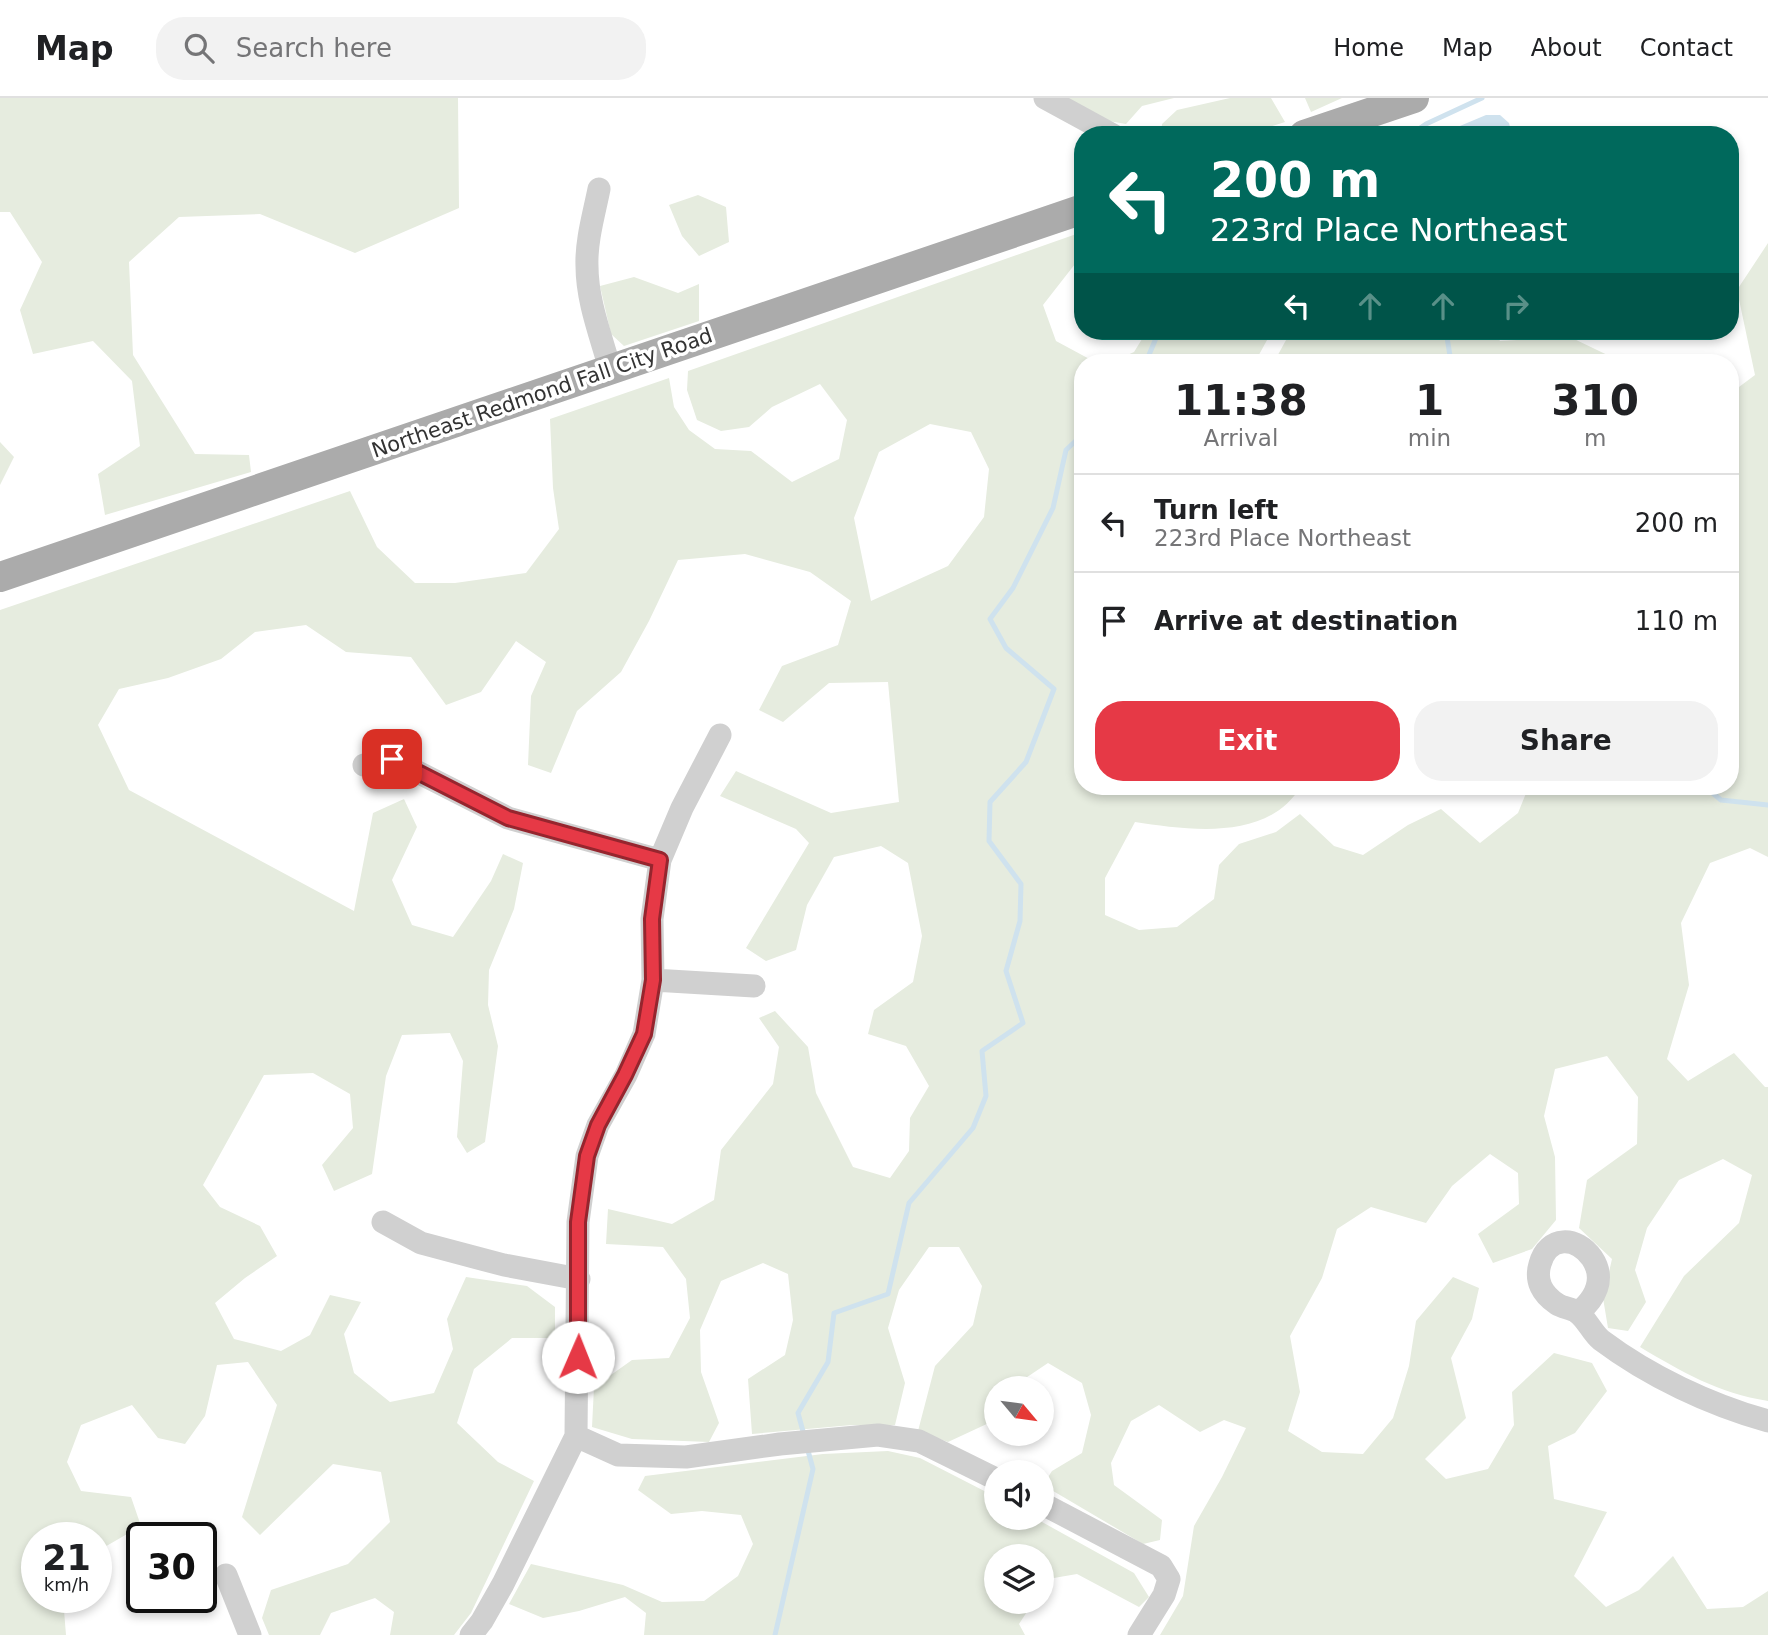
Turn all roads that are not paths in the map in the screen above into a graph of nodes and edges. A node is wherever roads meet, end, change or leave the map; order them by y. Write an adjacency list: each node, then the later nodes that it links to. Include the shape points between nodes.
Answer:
1 (1045, 98): 3 (street)
2 (1414, 98): 4 (main road)
3 (1096, 126)
4 (1331, 126)
5 (599, 190): 7 (street, via 587,267)
6 (1074, 212): 7 (main road, Northeast Redmond Fall City Road)
7 (610, 369): 8 (main road, Northeast Redmond Fall City Road)
8 (0, 577)
9 (720, 735): 11 (street)
10 (364, 765): 11 (street, via 392,759 508,818)
11 (660, 860): 12 (street, via 652,919)
12 (653, 980): 13 (street); 15 (street, via 644,1034 587,1156 578,1222)
13 (754, 986)
14 (383, 1222): 15 (street, via 421,1243)
15 (579, 1279): 18 (street)
16 (1578, 1313): 17 (street, via 1599,1339 1654,1372 1700,1398)
17 (1768, 1421)
18 (576, 1436): 19 (street, via 618,1455 686,1457 878,1435 919,1441); 23 (street, via 503,1584)
19 (984, 1473)
20 (1054, 1510): 24 (street, via 1161,1566 1169,1579 1164,1595)
21 (226, 1575): 22 (street)
22 (250, 1635)
23 (471, 1635)
24 (1139, 1635)

